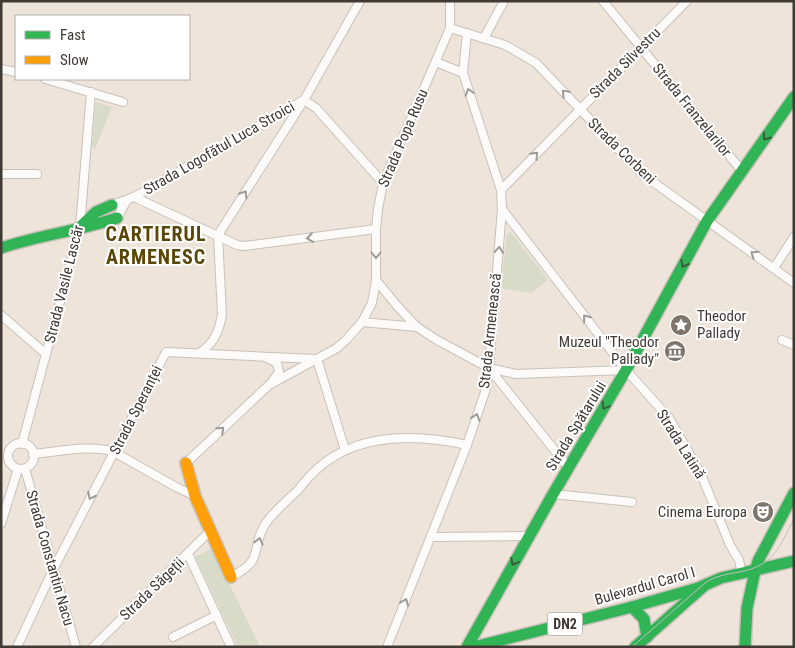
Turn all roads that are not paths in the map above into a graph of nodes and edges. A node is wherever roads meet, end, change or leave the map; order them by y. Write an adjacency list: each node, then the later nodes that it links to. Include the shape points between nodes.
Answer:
1 (450, 1): 6 (street)
2 (504, 1): 8 (street)
3 (603, 1): 9 (street, Strada Franzelarilor)
4 (687, 1): 9 (street, Strada Silvestru)
5 (356, 3): 17 (street)
6 (450, 28): 7 (street, Strada Corbeni); 10 (street, Strada Popa Rusu)
7 (467, 33): 8 (street, Strada Corbeni); 13 (street, Strada Armenească)
8 (484, 38): 19 (street, Strada Corbeni, one-way to 8, via 536,63 505,45)
9 (641, 48): 19 (street, Strada Silvestru); 20 (street, Strada Franzelarilor)
10 (436, 62): 13 (street); 23 (street, Strada Popa Rusu)
11 (1, 69): 12 (street)
12 (15, 72)
13 (463, 73): 24 (street, Strada Armenească, one-way to 13)
14 (49, 80): 15 (street)
15 (91, 92): 18 (street); 30 (street, Strada Vasile Lascăr)
16 (794, 96): 20 (street, Strada Spătarului, one-way to 20)
17 (304, 100): 23 (street, via 316,108); 25 (street, Strada Logofătul Luca Stroici); 32 (street, one-way to 17)
18 (124, 102)
19 (580, 109): 24 (street, Strada Silvestru, one-way to 19); 29 (street, Strada Corbeni, via 642,174)
20 (742, 171): 29 (street, Strada Spătarului)
21 (1, 174): 22 (street)
22 (36, 174)
23 (383, 183): 31 (street, Strada Popa Rusu)
24 (501, 190): 27 (street, Strada Armenească)
25 (130, 198): 26 (street, Strada Logofătul Luca Stroici); 28 (street); 32 (street)
26 (112, 205): 30 (street, via 96,212)
27 (502, 209): 47 (street, Strada Armenească, one-way to 27); 48 (street, Strada Latină, one-way to 27)
28 (117, 218): 30 (street)
29 (707, 222): 35 (street, Strada Corbeni, one-way to 29); 48 (street, Strada Spătarului, one-way to 48)
30 (80, 227): 34 (street); 44 (street, Strada Vasile Lascăr)
31 (376, 229): 32 (street, one-way to 32, via 252,246 237,244); 36 (street, Strada Popa Rusu, one-way to 36)
32 (218, 235): 43 (street, via 222,315 210,346)
33 (794, 237): 35 (street)
34 (1, 248)
35 (774, 268): 37 (street, Strada Corbeni)
36 (376, 280): 39 (street, Strada Popa Rusu, via 372,303); 40 (street)
37 (794, 282)
38 (1, 315): 44 (street)
39 (362, 322): 40 (street); 46 (street, Strada Popa Rusu, via 337,348)
40 (417, 327): 47 (street)
41 (782, 340): 42 (street)
42 (794, 345)
43 (200, 353): 45 (street, Strada Speranței); 53 (street, Strada Speranței, via 166,352)
44 (46, 354): 50 (street, Strada Vasile Lascăr)
45 (264, 357): 46 (street, Strada Speranței); 49 (street, via 277,363 279,372)
46 (317, 359): 49 (street, Strada Popa Rusu); 52 (street)
47 (490, 368): 48 (street, via 516,374); 51 (street, Strada Armenească, one-way to 47); 57 (street)
48 (626, 370): 57 (street, Strada Spătarului, one-way to 57); 71 (street, Strada Latină, via 669,418 701,474 739,560)
49 (269, 384): 56 (street, Strada Popa Rusu, one-way to 49)
50 (22, 444): 54 (street, via 30,447); 55 (street, via 14,445)
51 (467, 445): 52 (street, via 433,438 395,438); 65 (street, Strada Armenească)
52 (345, 450): 72 (street, one-way to 52, via 254,560 267,521 316,470)
53 (114, 452): 54 (street, via 93,449); 61 (street); 69 (street, Strada Speranței, one-way to 69)
54 (33, 454): 58 (street, via 32,464)
55 (5, 457): 58 (street)
56 (186, 464): 61 (street)
57 (568, 468): 60 (street, Strada Spătarului)
58 (21, 469): 63 (street); 69 (street, Strada Constantin Nacu)
59 (794, 493): 70 (street)
60 (553, 494): 62 (street); 66 (street, Strada Spătarului)
61 (194, 496): 64 (street)
62 (632, 502)
63 (1, 524)
64 (210, 531): 67 (street, Strada Săgeții); 72 (street)
65 (431, 536): 66 (street); 82 (street, Strada Armenească, one-way to 65)
66 (529, 536): 83 (street, Strada Spătarului, one-way to 83)
67 (188, 554): 75 (street); 80 (street, Strada Săgeții)
68 (793, 559): 70 (street, Bulevardul Carol I / DN2)
69 (53, 570): 78 (street, Strada Speranței); 79 (street, Strada Constantin Nacu)
70 (754, 571): 71 (street, Bulevardul Carol I / DN2); 86 (street, via 747,608)
71 (742, 574): 73 (street, Bulevardul Carol I / DN2)
72 (230, 577)
73 (705, 585): 74 (street, Bulevardul Carol I / DN2); 76 (street)
74 (632, 607): 76 (street, via 644,620); 84 (street, Bulevardul Carol I / DN2)
75 (217, 615): 77 (street); 81 (street)
76 (647, 636): 85 (street)
77 (174, 637)
78 (16, 647)
79 (76, 647)
80 (93, 647)
81 (231, 647)
82 (387, 647)
83 (467, 647)
84 (474, 647)
85 (635, 647)
86 (745, 647)

